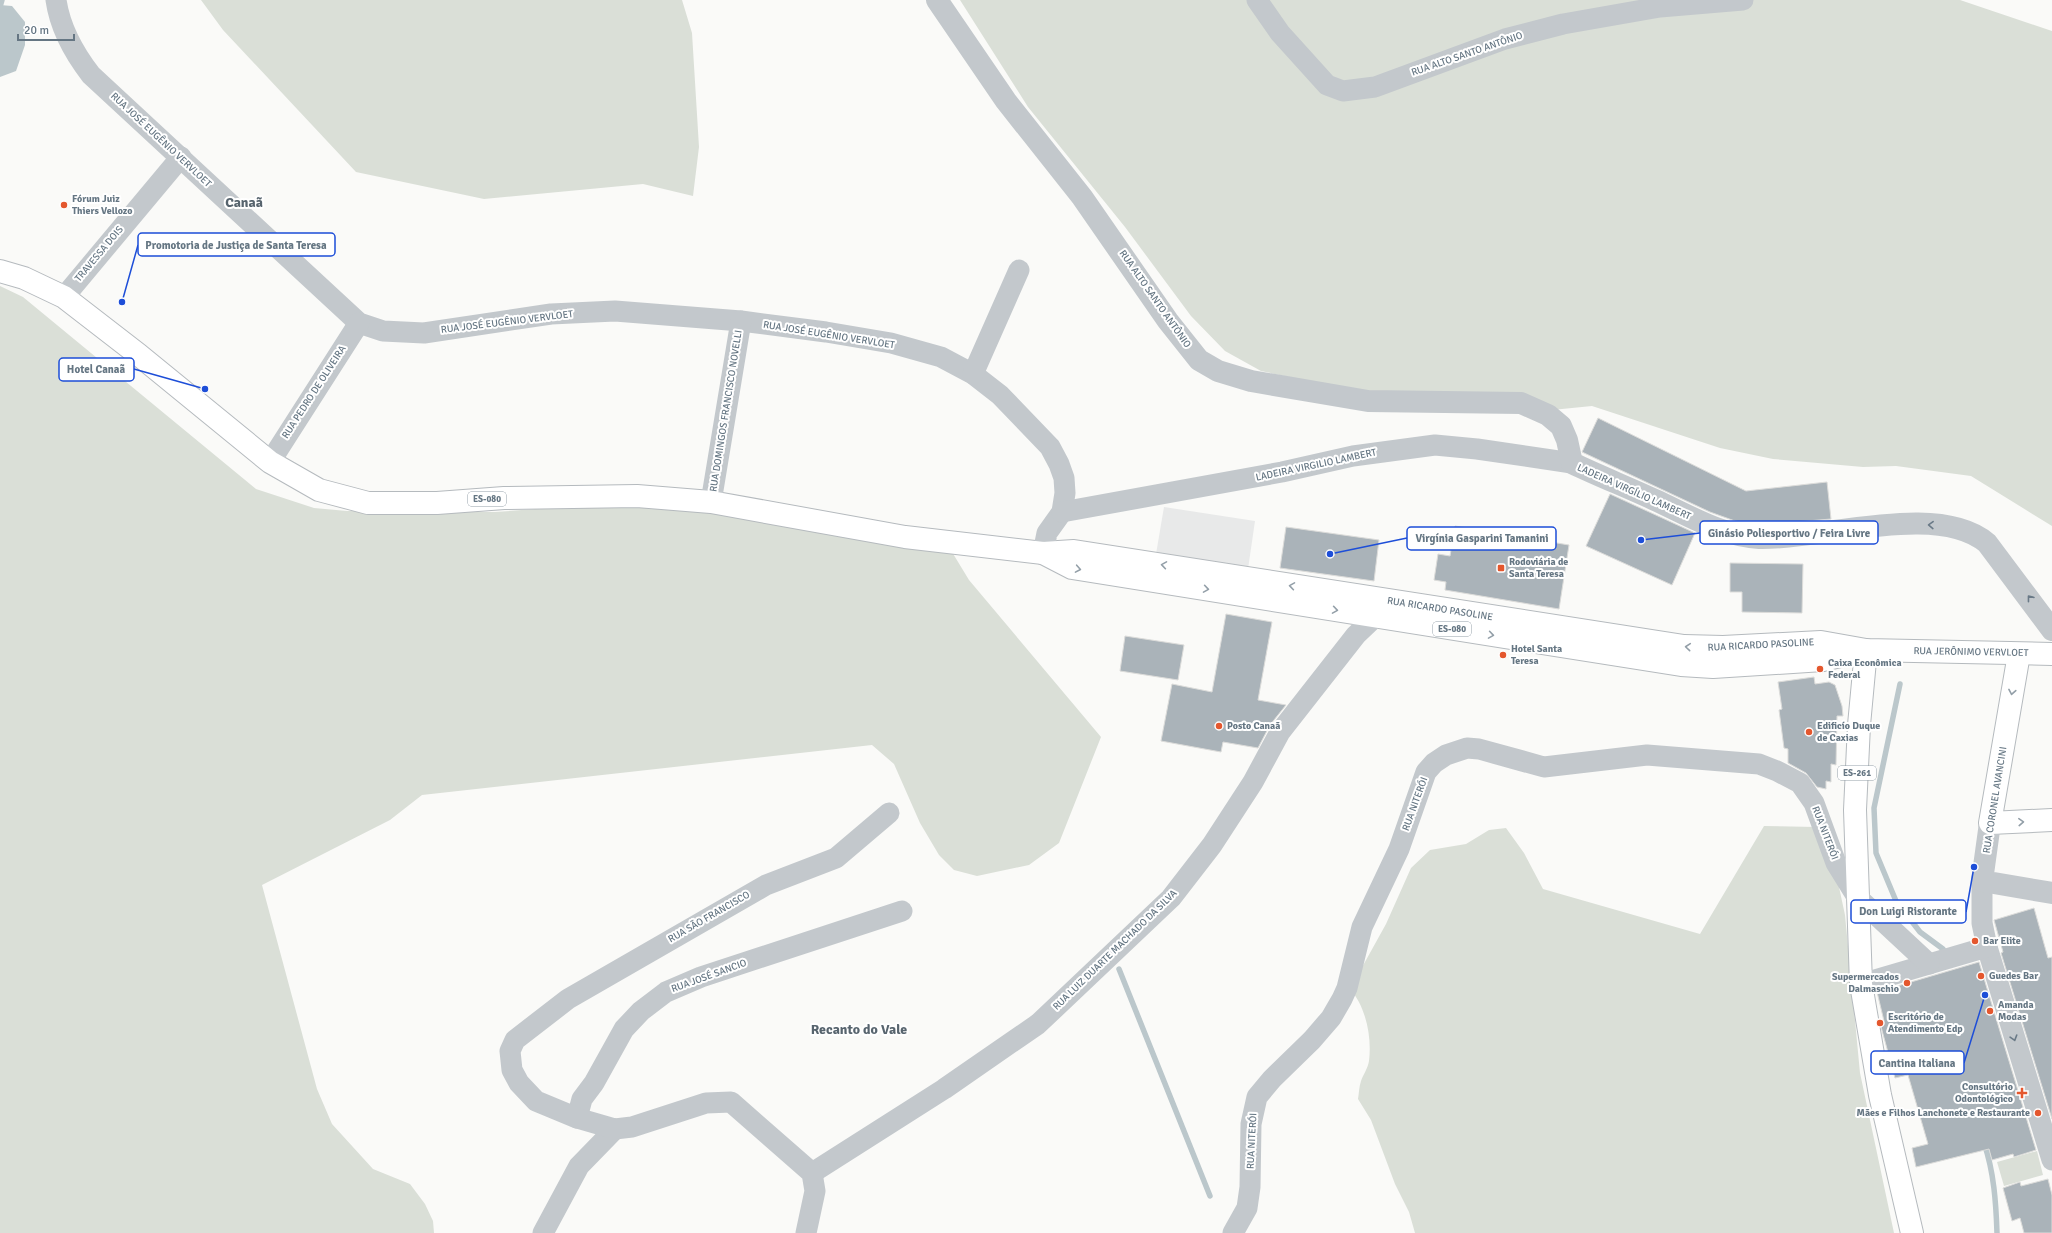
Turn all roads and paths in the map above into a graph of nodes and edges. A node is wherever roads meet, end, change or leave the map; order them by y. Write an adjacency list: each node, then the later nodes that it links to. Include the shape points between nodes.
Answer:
1 (56, 0): 5 (street, RUA JOSÉ EUGÊNIO VERVLOET, via 65,32 77,57)
2 (937, 0): 13 (street, RUA ALTO SANTO ANTÔNIO, via 1006,101 1082,197 1168,321 1199,360 1218,371 1251,381 1368,401 1521,403 1548,415 1561,426)
3 (1257, 0): 4 (street, RUA ALTO SANTO ANTÔNIO, via 1280,33 1327,85 1343,91 1375,87 1505,39 1563,24 1660,7)
4 (1743, 0)
5 (181, 157): 8 (street, TRAVESSA DOIS); 10 (street, RUA JOSÉ EUGÊNIO VERVLOET)
6 (1019, 270): 11 (street)
7 (0, 271): 8 (main road, ES-080, via 24,278)
8 (64, 297): 12 (main road, ES-080)
9 (741, 321): 10 (street, RUA JOSÉ EUGÊNIO VERVLOET, via 615,311 551,314 424,332 383,331); 11 (street, RUA JOSÉ EUGÊNIO VERVLOET, via 891,343 941,357); 14 (street, RUA DOMINGOS FRANCISCO NOVELLI)
10 (359, 323): 12 (street, RUA PEDRO DE OLIVEIRA)
11 (973, 374): 15 (street, RUA JOSÉ EUGÊNIO VERVLOET, via 1000,395 1050,447 1064,478)
12 (270, 462): 14 (main road, ES-080, via 319,490 368,503 637,496)
13 (1572, 463): 15 (street, LADEIRA VIRGILIO LAMBERT, via 1435,445 1353,456 1282,472); 18 (street, LADEIRA VIRGÍLIO LAMBERT, one-way to 13, via 1987,543 1978,535 1959,528 1935,524 1901,524 1800,537 1758,538 1734,534 1709,526)
14 (711, 502): 16 (main road, ES-080, via 905,537)
15 (1062, 512): 16 (street, RUA JOSÉ EUGÊNIO VERVLOET, via 1047,533)
16 (1043, 553): 17 (main road, RUA RICARDO PASOLINE / ES-080, one-way to 17, via 1072,568); 19 (main road, RUA RICARDO PASOLINE / ES-080, one-way to 16, via 1821,642 1723,647 1684,646 1074,551)
17 (1376, 616): 19 (main road, RUA RICARDO PASOLINE / ES-080, one-way to 19, via 1700,667 1823,660); 35 (street, RUA LUIZ DUARTE MACHADO DA SILVA, via 1356,635 1280,732 1253,782 1212,844 1171,898 1038,1024 944,1089)
18 (2052, 630)
19 (1866, 650): 20 (main road, RUA JERÔNIMO VERVLOET); 27 (main road, ES-261, via 1855,810)
20 (2019, 654): 21 (main road, RUA JERÔNIMO VERVLOET); 24 (main road, RUA CORONEL AVANCINI, one-way to 24)
21 (2052, 654)
22 (889, 813): 32 (street, RUA SÃO FRANCISCO, via 836,858 766,885 746,896 568,999 515,1040 510,1051 512,1070 519,1083 536,1101)
23 (2052, 820): 24 (main road, one-way to 23)
24 (1990, 823): 25 (street, RUA CORONEL AVANCINI)
25 (1982, 881): 26 (street); 29 (street, RUA CORONEL AVANCINI, via 1982,923)
26 (2052, 893)
27 (1857, 897): 30 (street, RUA NITERÓI); 31 (main road, ES-261); 38 (street, RUA NITERÓI, via 1836,863 1814,803 1800,783 1759,764 1647,755 1544,767 1479,749 1467,748 1446,755 1426,772 1398,849 1362,927 1342,999 1331,1018 1312,1040 1257,1097 1251,1124 1247,1208)
28 (902, 911): 32 (street, RUA JOSÉ SANCIO, via 701,977 666,992 641,1011 624,1029 594,1083 582,1099)
29 (1987, 947): 30 (street); 34 (street, RUA CORONEL AVANCINI, one-way to 34)
30 (1943, 961): 31 (street)
31 (1861, 984): 39 (main road, ES-261, via 1880,1095)
32 (577, 1118): 33 (street, RUA SÃO FRANCISCO)
33 (615, 1129): 35 (street, via 632,1127 706,1103 731,1102); 36 (street, via 579,1166)
34 (2052, 1160)
35 (812, 1173): 37 (street, via 816,1191)
36 (543, 1233)
37 (806, 1233)
38 (1233, 1233)
39 (1912, 1233)

